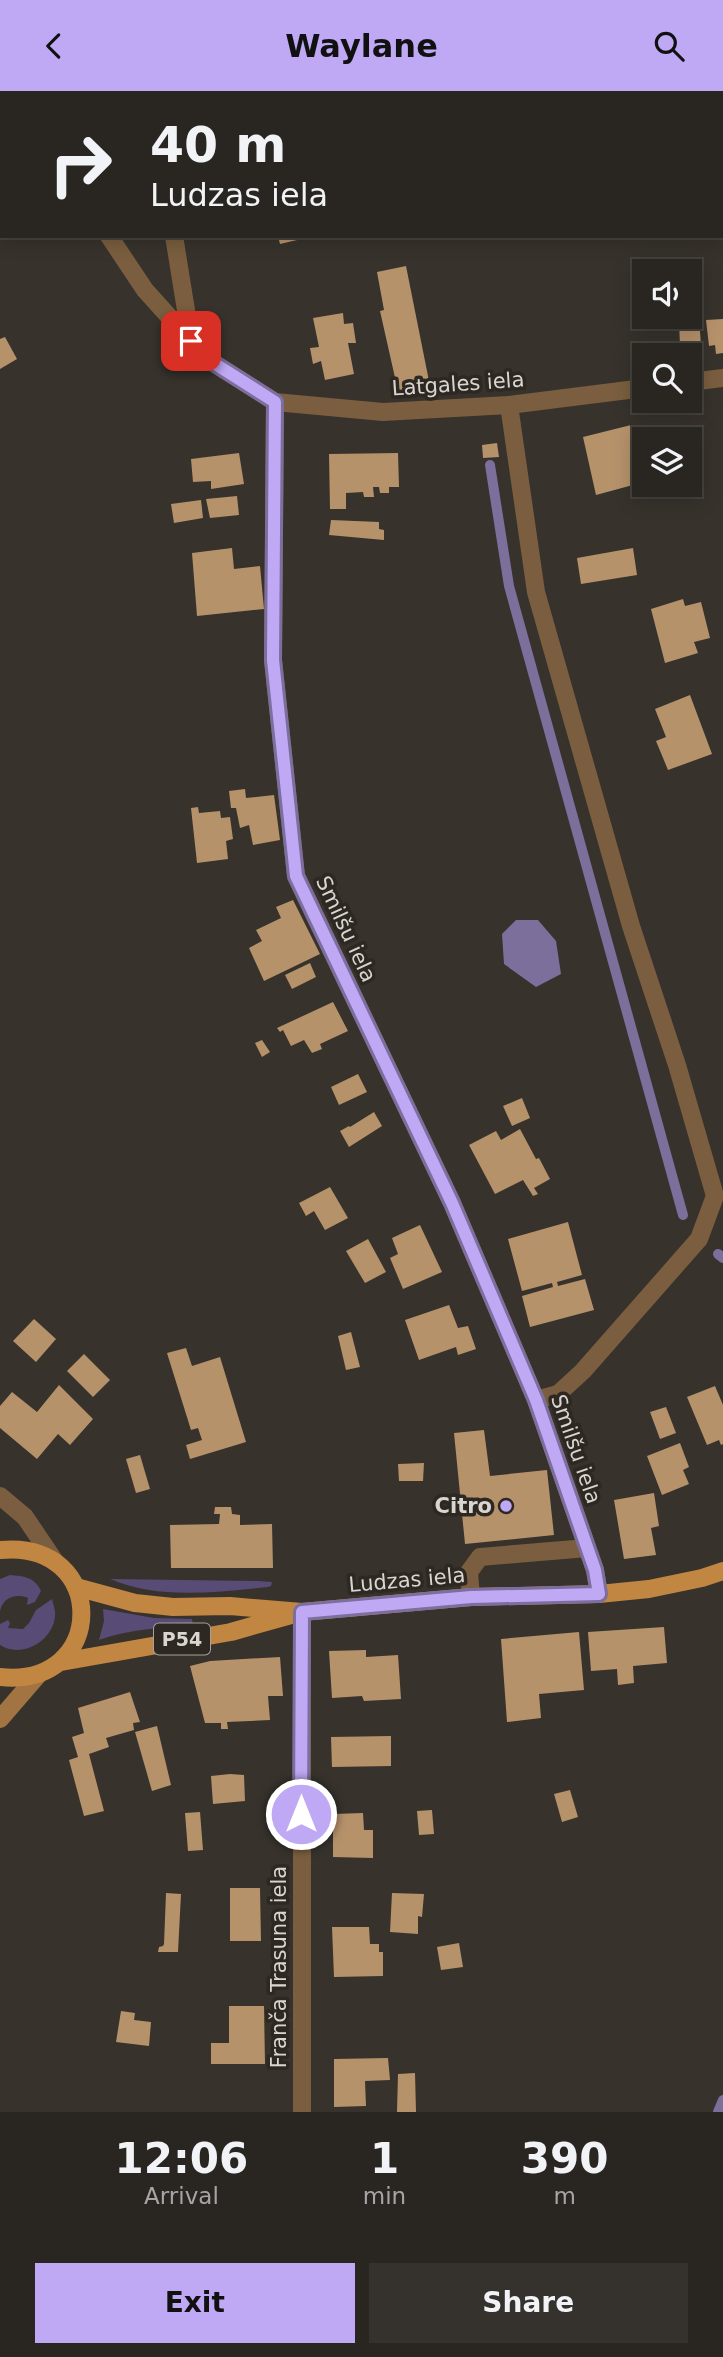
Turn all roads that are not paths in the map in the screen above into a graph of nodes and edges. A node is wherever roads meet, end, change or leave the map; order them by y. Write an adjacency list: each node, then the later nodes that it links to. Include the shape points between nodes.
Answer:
1 (110, 238): 3 (street, via 145,290)
2 (174, 238): 3 (street)
3 (191, 341): 7 (street, via 212,362)
4 (723, 378): 5 (street)
5 (702, 381)
6 (632, 390): 8 (street, Latgales iela)
7 (275, 402): 8 (street, Latgales iela, via 383,412); 9 (street, Smilšu iela, via 273,660 296,876 452,1203)
8 (509, 405): 9 (street, via 536,592 631,926 715,1196 699,1239 583,1371 558,1394)
9 (536, 1400): 11 (street, Smilšu iela)
10 (0, 1496): 13 (street, via 25,1517)
11 (587, 1548): 16 (street, Smilšu iela); 17 (street, via 481,1557 469,1572)
12 (0, 1550): 13 (main road, via 19,1548)
13 (54, 1560): 15 (main road)
14 (723, 1571): 16 (main road, Ludzas iela / P54, via 649,1589)
15 (76, 1587): 18 (main road, Ludzas iela / P54, via 135,1603); 19 (main road, P54, via 81,1602 79,1634)
16 (599, 1594): 17 (main road, Ludzas iela / P54)
17 (471, 1597): 18 (main road, Ludzas iela / P54)
18 (302, 1612): 19 (main road, Ludzas iela / P54, via 230,1632); 23 (street, Franča Trasuna iela)
19 (61, 1662): 20 (main road, P54)
20 (38, 1675): 21 (main road, P54); 22 (main road, P54)
21 (0, 1677)
22 (0, 1719)
23 (302, 2112)

